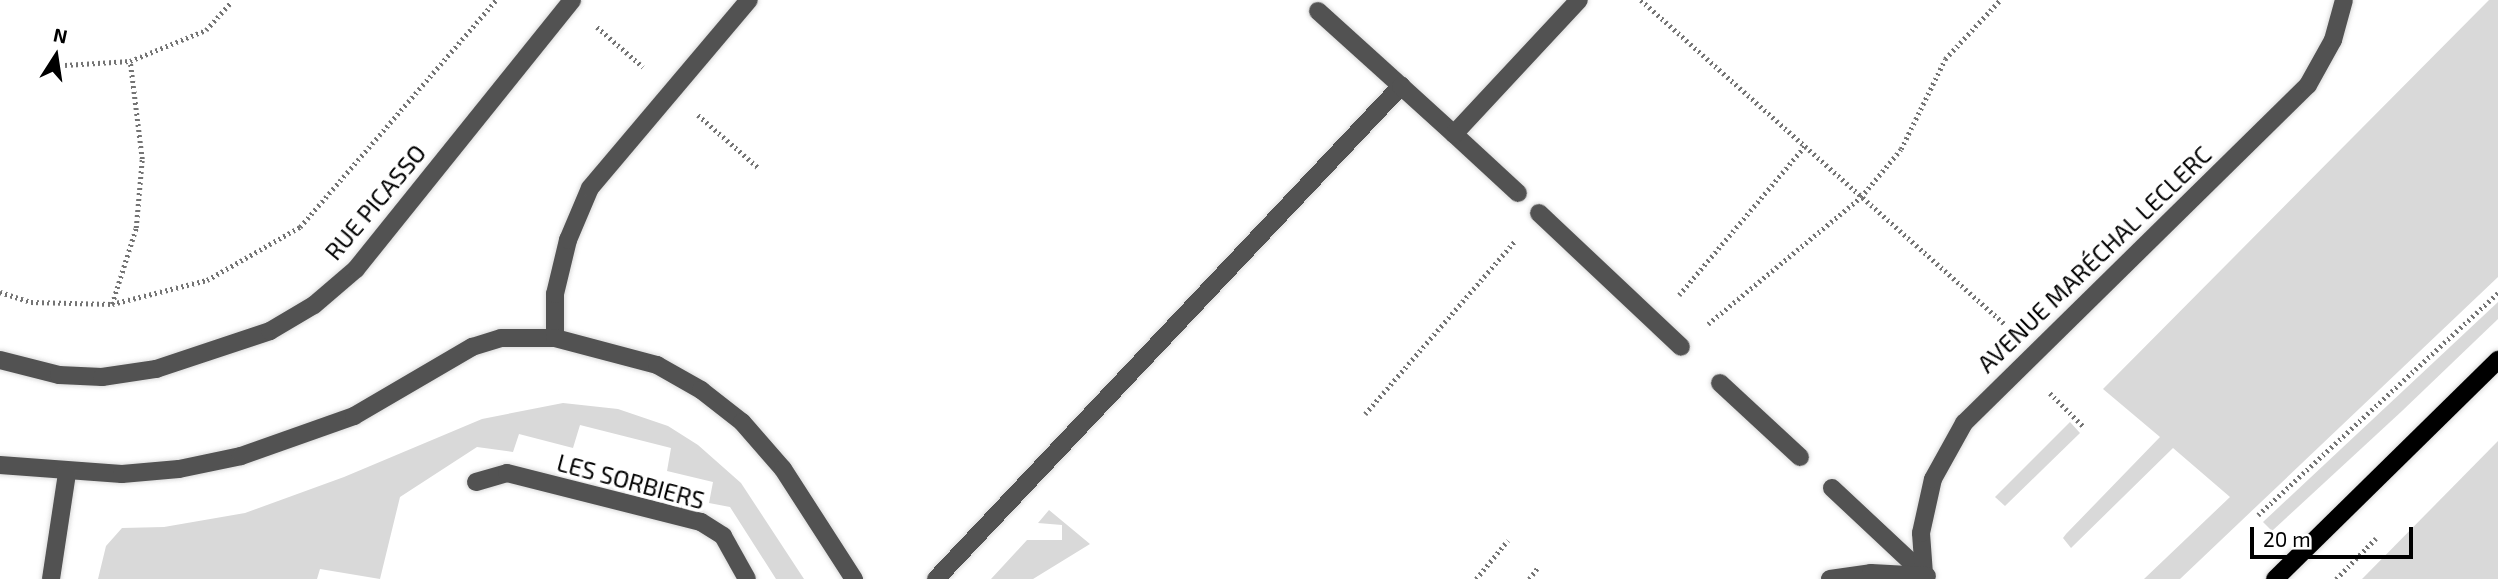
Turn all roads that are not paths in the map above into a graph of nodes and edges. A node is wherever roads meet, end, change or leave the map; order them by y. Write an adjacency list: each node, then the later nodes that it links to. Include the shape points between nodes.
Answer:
1 (572, 0): 12 (street, RUE PICASSO, via 356,270 314,305 270,331 156,369 102,377 59,375)
2 (749, 0): 10 (street, via 590,188 568,240 555,294)
3 (1579, 0): 7 (street)
4 (2344, 0): 20 (street, AVENUE MARÉCHAL LECLERC, via 2333,40 2308,85 1964,423 1933,479 1921,533)
5 (1318, 11): 6 (street)
6 (1401, 86): 7 (street); 24 (street)
7 (1454, 134): 8 (street)
8 (1518, 193)
9 (1539, 213): 11 (street)
10 (555, 338): 17 (street, via 501,338 472,347 354,416 268,448 179,469); 23 (street, via 657,365 701,390 742,422 783,469)
11 (1681, 347)
12 (0, 360)
13 (2498, 360): 26 (main road)
14 (1720, 383): 15 (street)
15 (1800, 457)
16 (0, 465): 17 (street)
17 (67, 473): 21 (street)
18 (476, 482): 22 (street, LES SORBIERS, via 507,473 701,522 723,536)
19 (1832, 488): 20 (street)
20 (1928, 577): 25 (street, via 1871,573)
21 (51, 579)
22 (747, 579)
23 (854, 579)
24 (936, 579)
25 (1830, 579)
26 (2275, 579)

